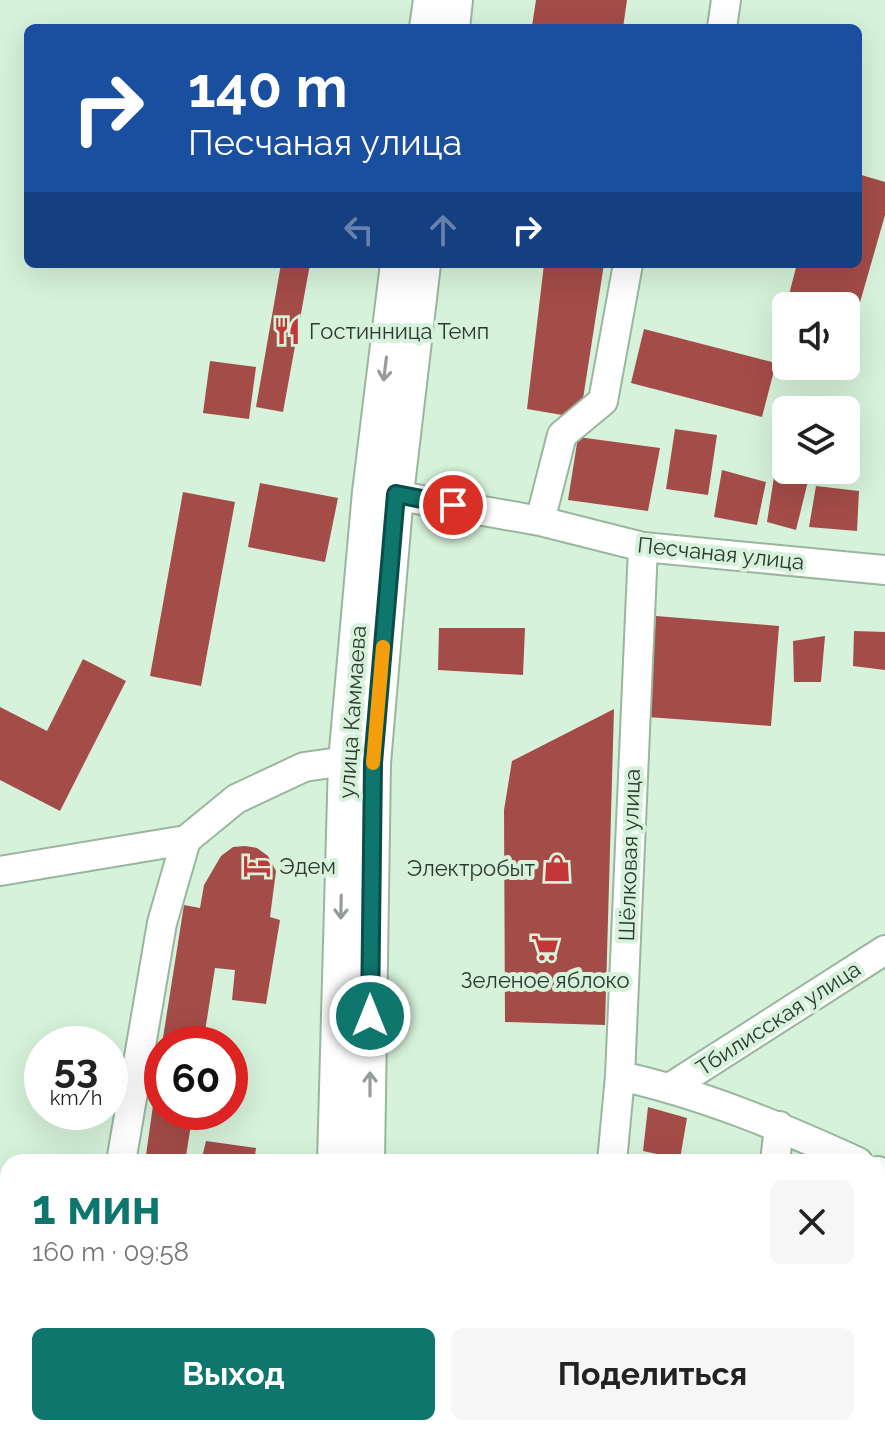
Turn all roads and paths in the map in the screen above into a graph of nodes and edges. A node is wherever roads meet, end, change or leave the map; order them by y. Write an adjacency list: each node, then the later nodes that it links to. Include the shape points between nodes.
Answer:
1 (431, 0): 4 (main road)
2 (455, 0): 5 (main road)
3 (726, 0): 6 (street)
4 (428, 24)
5 (452, 24)
6 (723, 24)
7 (398, 268): 10 (main road, улица Каммаева, one-way to 10)
8 (422, 268): 10 (main road, улица Каммаева)
9 (627, 268): 11 (street, via 603,401 562,435)
10 (383, 493): 11 (street, Песчаная улица); 14 (main road, улица Каммаева)
11 (540, 521): 12 (street, Песчаная улица)
12 (643, 547): 13 (street, Песчаная улица); 18 (street, Шёлковая улица)
13 (885, 570)
14 (360, 762): 15 (street, via 304,767 236,799); 22 (main road, улица Каммаева, one-way to 22); 23 (main road, улица Каммаева, one-way to 14)
15 (186, 840): 16 (street); 21 (street, via 162,923)
16 (0, 871)
17 (885, 950): 19 (street, Тбилисская улица)
18 (620, 1076): 19 (street); 24 (street, Шёлковая улица)
19 (671, 1087): 20 (street)
20 (779, 1126): 25 (street); 26 (street)
21 (122, 1154)
22 (336, 1154)
23 (367, 1154)
24 (613, 1154)
25 (776, 1154)
26 (840, 1154)

